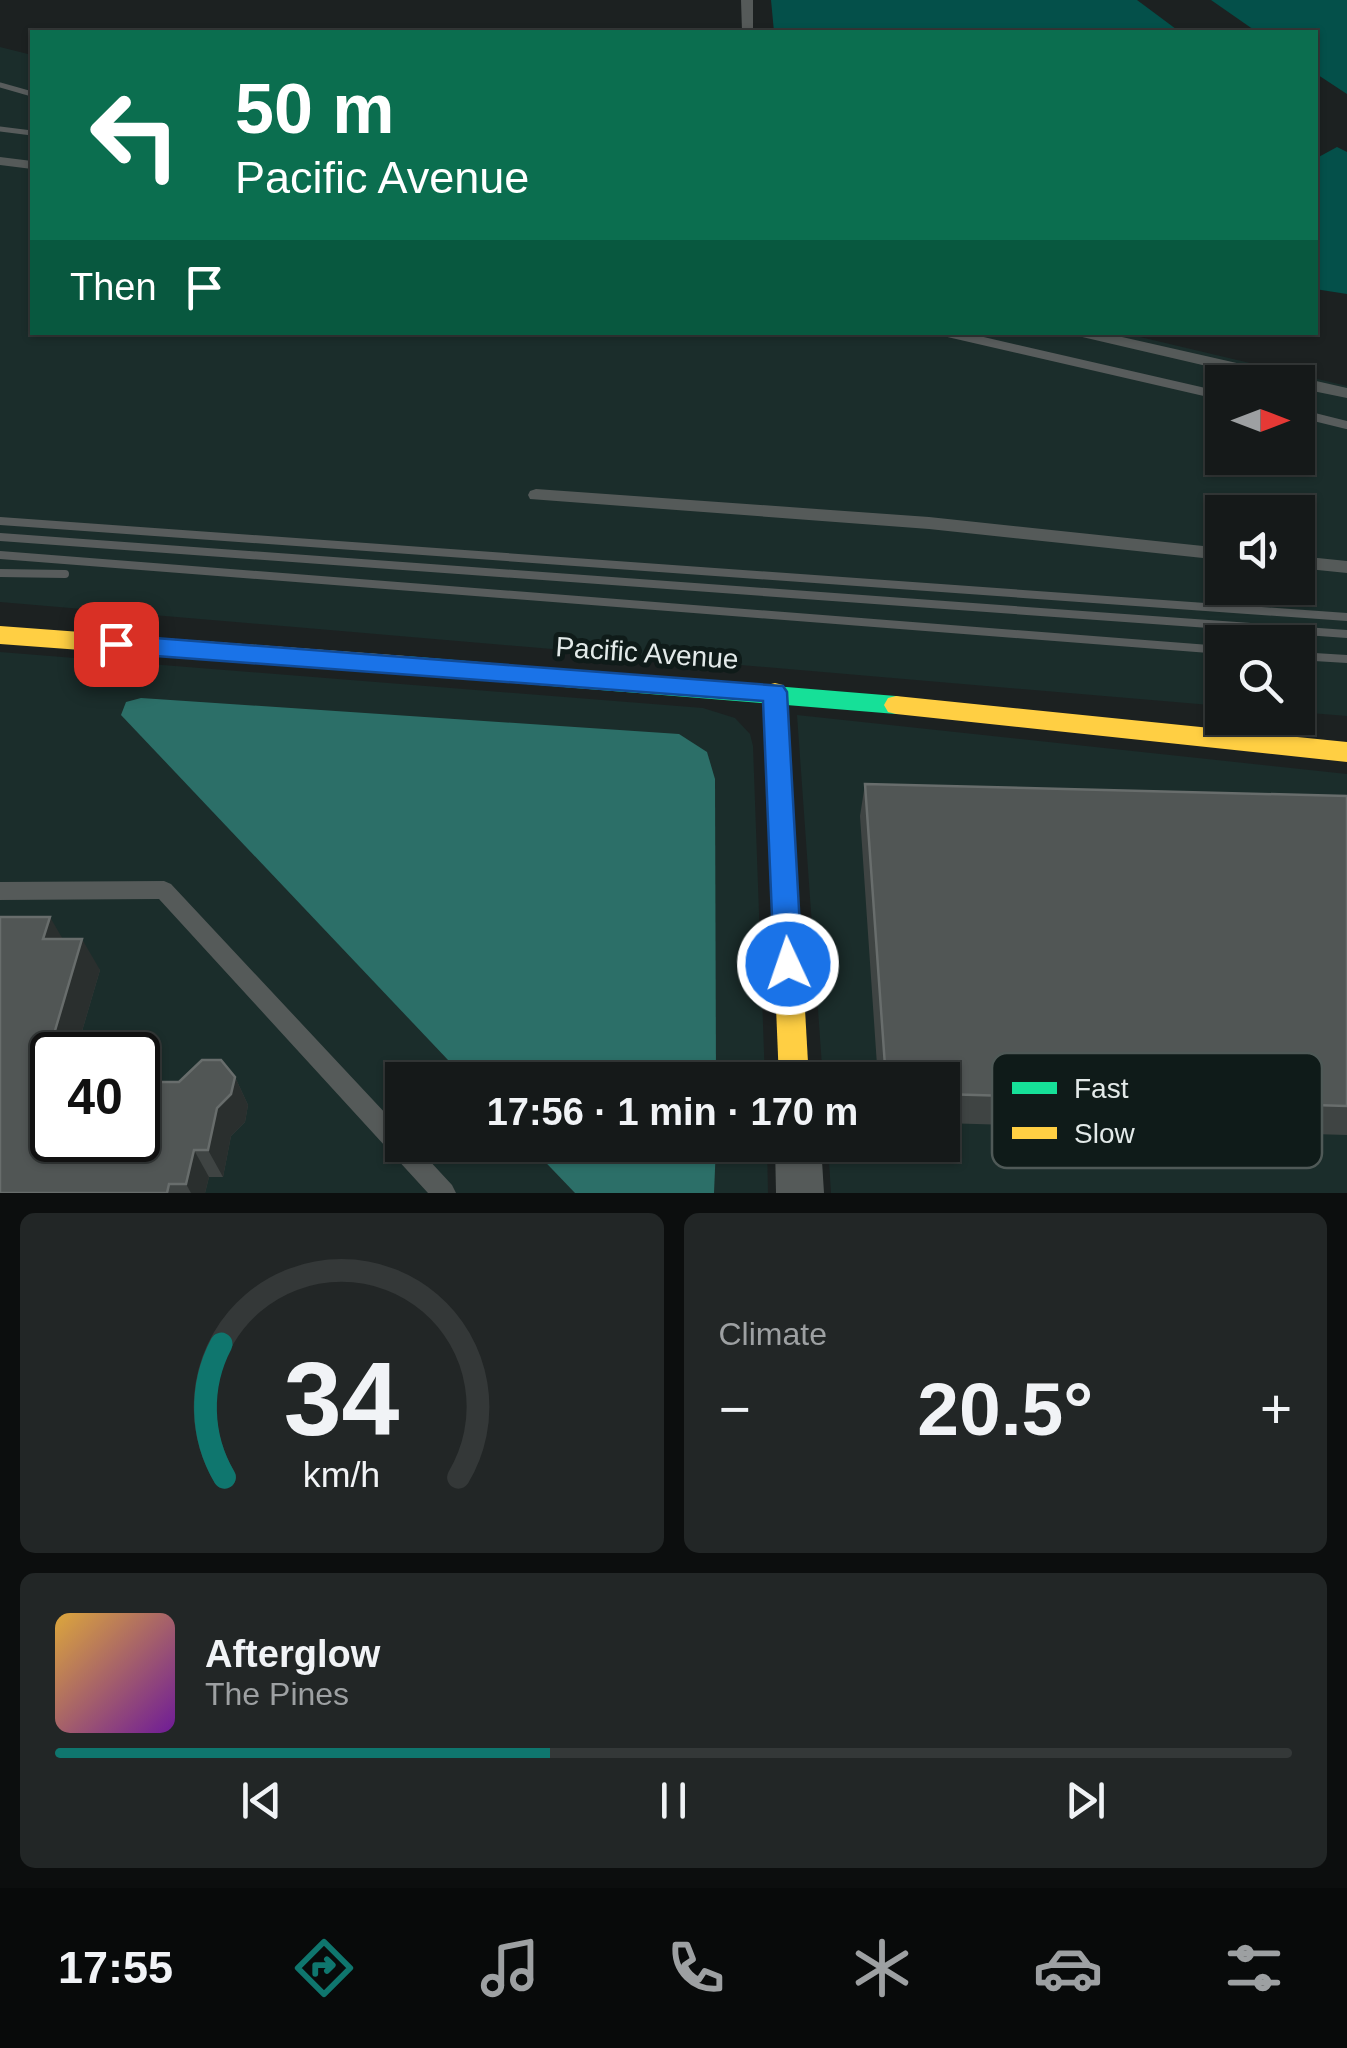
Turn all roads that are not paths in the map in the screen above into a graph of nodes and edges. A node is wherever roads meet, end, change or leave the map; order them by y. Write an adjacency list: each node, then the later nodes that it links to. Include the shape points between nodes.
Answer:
1 (747, 0): 2 (lane)
2 (748, 30)
3 (0, 161): 4 (lane)
4 (30, 165)
5 (1091, 335): 6 (lane)
6 (1219, 365)
7 (1315, 387): 8 (lane)
8 (1347, 393)
9 (536, 495): 10 (lane, via 929,523)
10 (1205, 552)
11 (1315, 564): 12 (lane)
12 (1347, 567)
13 (0, 636): 14 (street, Pacific Avenue)
14 (775, 692): 15 (street, Pacific Avenue); 17 (street)
15 (1347, 752)
16 (0, 890): 19 (lane, via 164,890)
17 (793, 1062)
18 (799, 1162): 20 (street)
19 (444, 1193)
20 (800, 1193)

